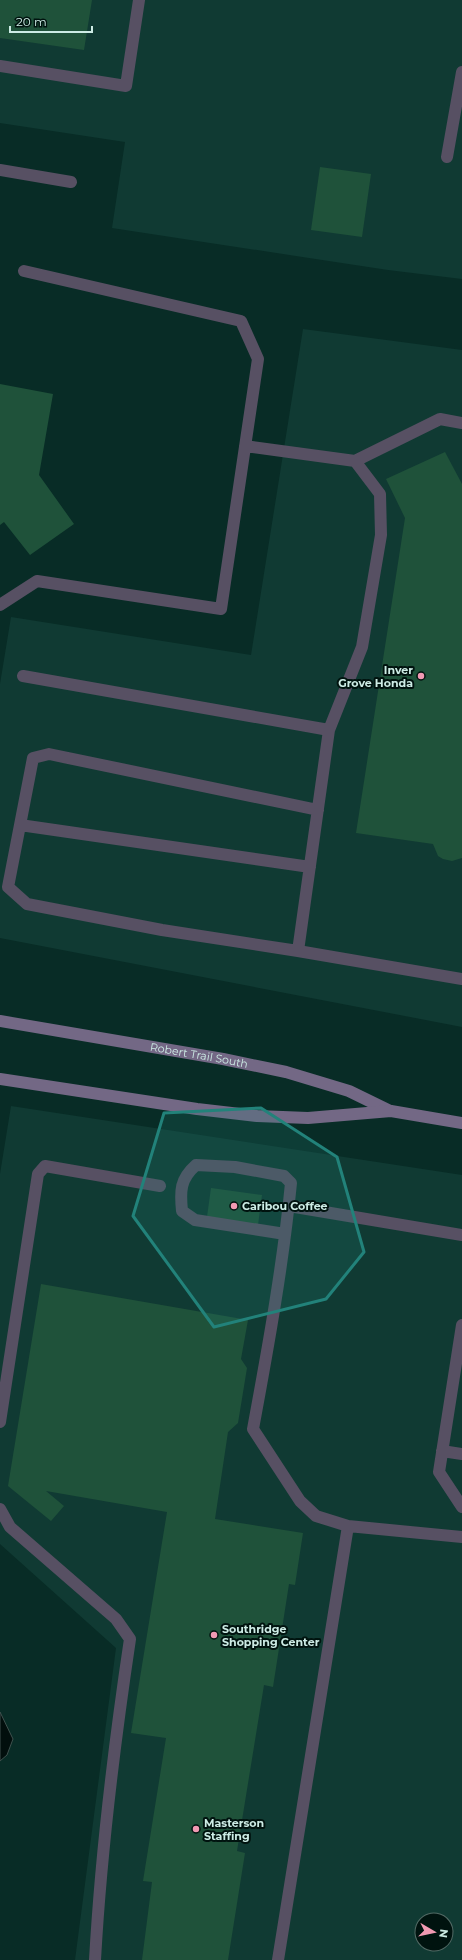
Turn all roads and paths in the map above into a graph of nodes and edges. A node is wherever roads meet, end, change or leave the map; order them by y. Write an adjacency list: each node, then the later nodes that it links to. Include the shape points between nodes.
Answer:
1 (139, 0): 2 (lane, via 126,86)
2 (0, 66)
3 (462, 72): 4 (lane)
4 (447, 157)
5 (0, 170): 6 (lane)
6 (71, 182)
7 (24, 271): 9 (lane, via 240,321 258,359)
8 (462, 423): 10 (lane, via 440,419)
9 (245, 446): 10 (lane); 11 (lane, via 221,610 37,581)
10 (355, 461): 13 (lane, via 380,494 382,535 362,647)
11 (0, 605)
12 (23, 676): 13 (lane)
13 (329, 730): 14 (lane)
14 (318, 810): 15 (lane, via 49,754 33,758); 16 (lane)
15 (20, 826): 16 (lane); 17 (lane, via 8,887 27,904 162,930)
16 (310, 867): 17 (lane)
17 (298, 951): 18 (lane)
18 (462, 980)
19 (0, 1021): 21 (main road, Robert Trail South, via 286,1072 349,1091)
20 (0, 1079): 21 (main road, Robert Trail South, via 264,1117 323,1118)
21 (391, 1111): 22 (main road, Robert Trail South)
22 (462, 1123)
23 (160, 1186): 28 (lane, via 45,1166 38,1174)
24 (289, 1206): 25 (lane); 25 (lane, via 291,1183 284,1176 235,1167 196,1165 186,1173 180,1194 182,1211 195,1220); 26 (lane)
25 (285, 1234): 33 (lane, via 253,1429 300,1502 316,1516)
26 (462, 1235)
27 (462, 1326): 29 (lane)
28 (0, 1422)
29 (442, 1451): 30 (lane); 31 (lane, via 439,1472)
30 (462, 1454)
31 (462, 1507)
32 (0, 1509): 35 (lane, via 10,1526 116,1619 130,1639 116,1732 101,1869)
33 (348, 1526): 34 (lane); 36 (lane)
34 (462, 1537)
35 (95, 1960)
36 (278, 1960)

